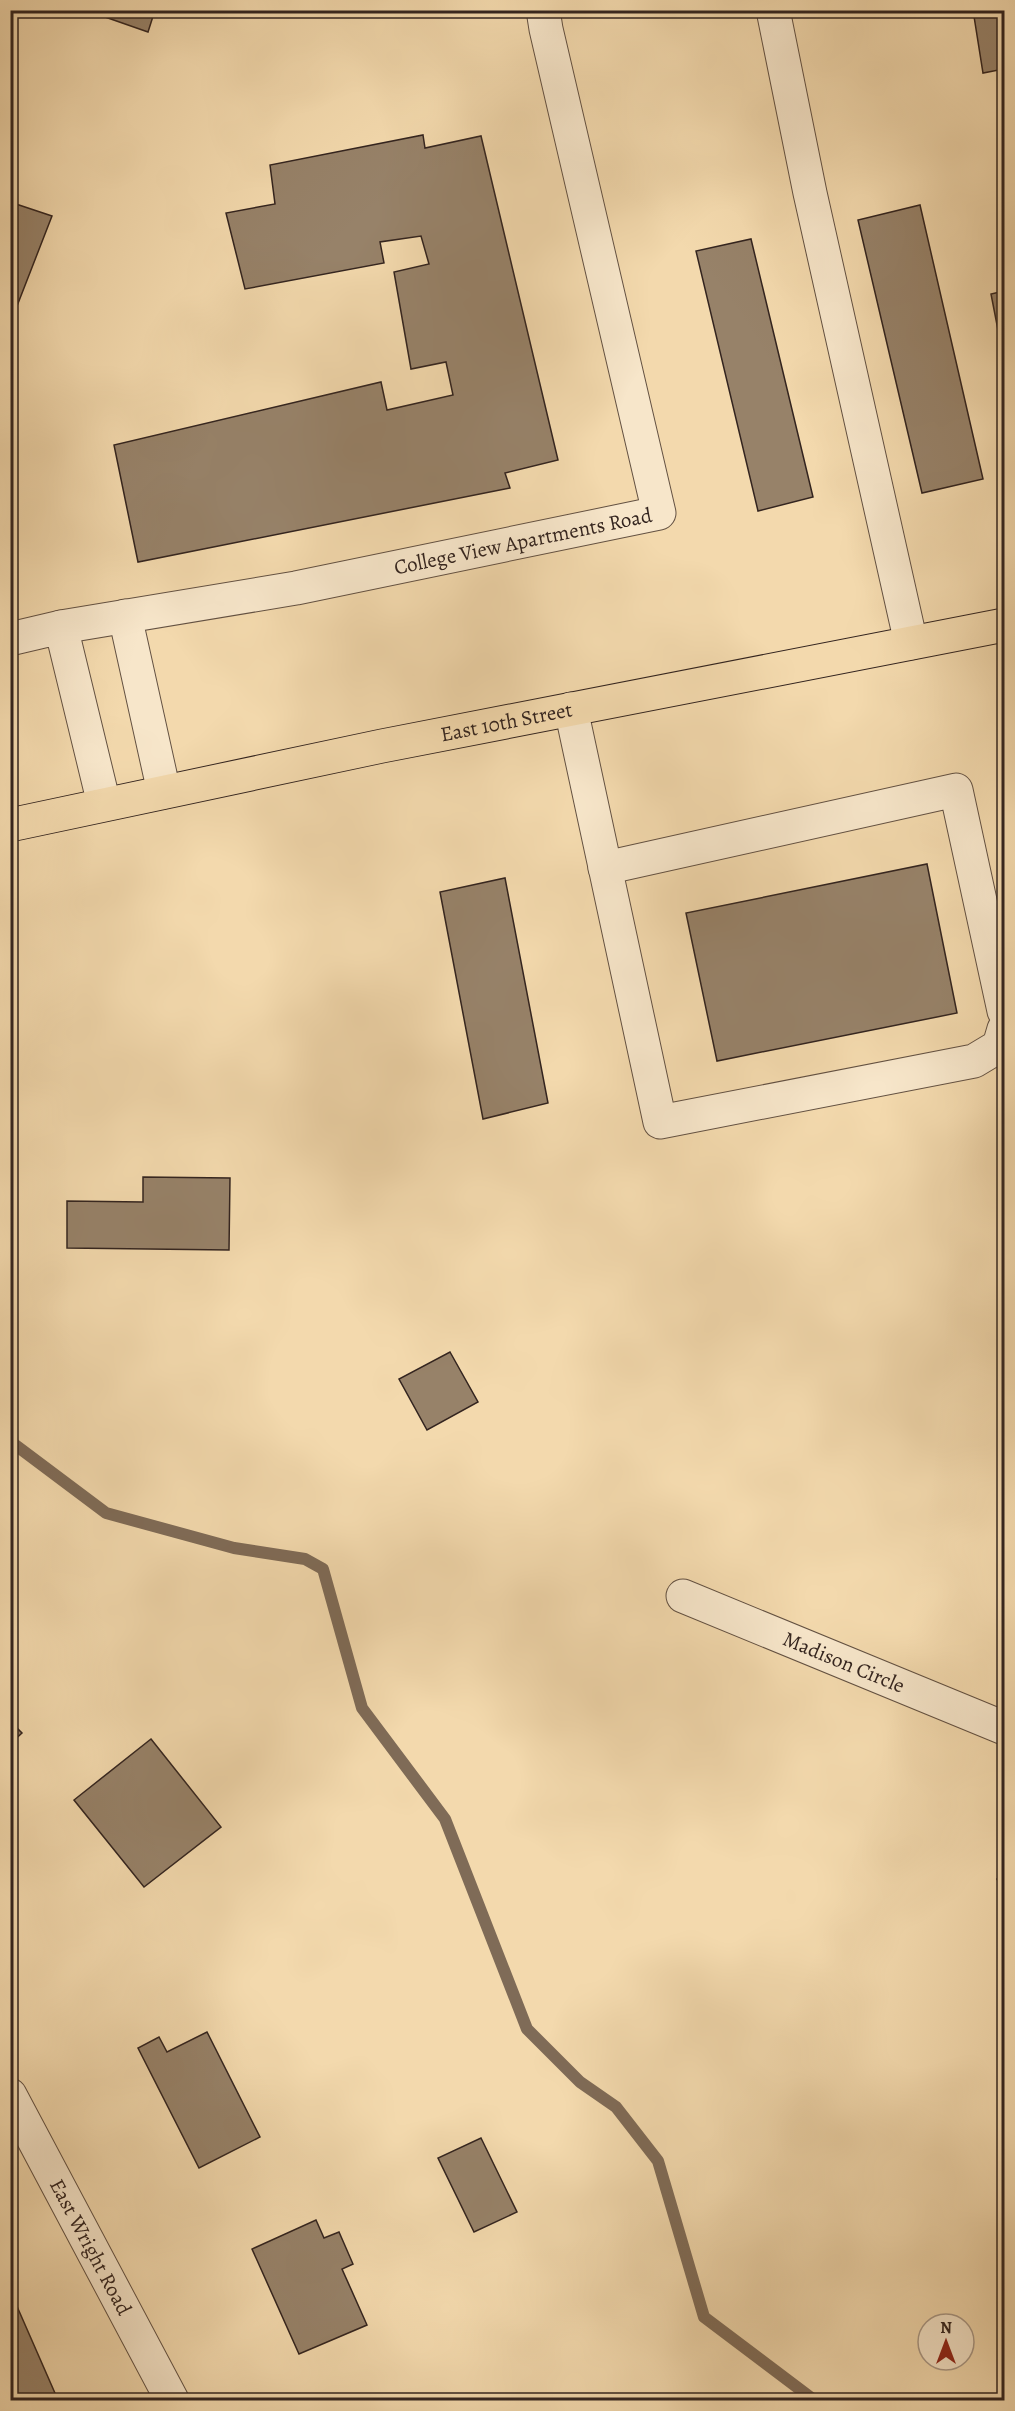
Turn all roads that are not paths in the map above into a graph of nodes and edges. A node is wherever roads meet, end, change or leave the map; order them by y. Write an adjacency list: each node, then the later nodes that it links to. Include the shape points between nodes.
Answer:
1 (543, 10): 3 (street, College View Apartments Road, via 659,513 296,588)
2 (773, 10): 7 (street)
3 (125, 616): 5 (street, College View Apartments Road); 9 (street)
4 (1005, 625): 7 (main road, East 10th Street)
5 (61, 627): 6 (street, College View Apartments Road); 10 (street)
6 (10, 639)
7 (911, 643): 8 (main road, East 10th Street)
8 (571, 709): 9 (main road, East 10th Street); 12 (street)
9 (164, 792): 10 (main road, East 10th Street)
10 (104, 804): 11 (main road, East 10th Street)
11 (10, 825)
12 (605, 868): 13 (street, via 956,790); 14 (street, via 660,1122 974,1061 999,1046)
13 (1005, 1011)
14 (1005, 1029)
15 (683, 1596): 16 (street, Madison Circle)
16 (1005, 1728)
17 (10, 2095): 18 (street, East Wright Road)
18 (172, 2400)

